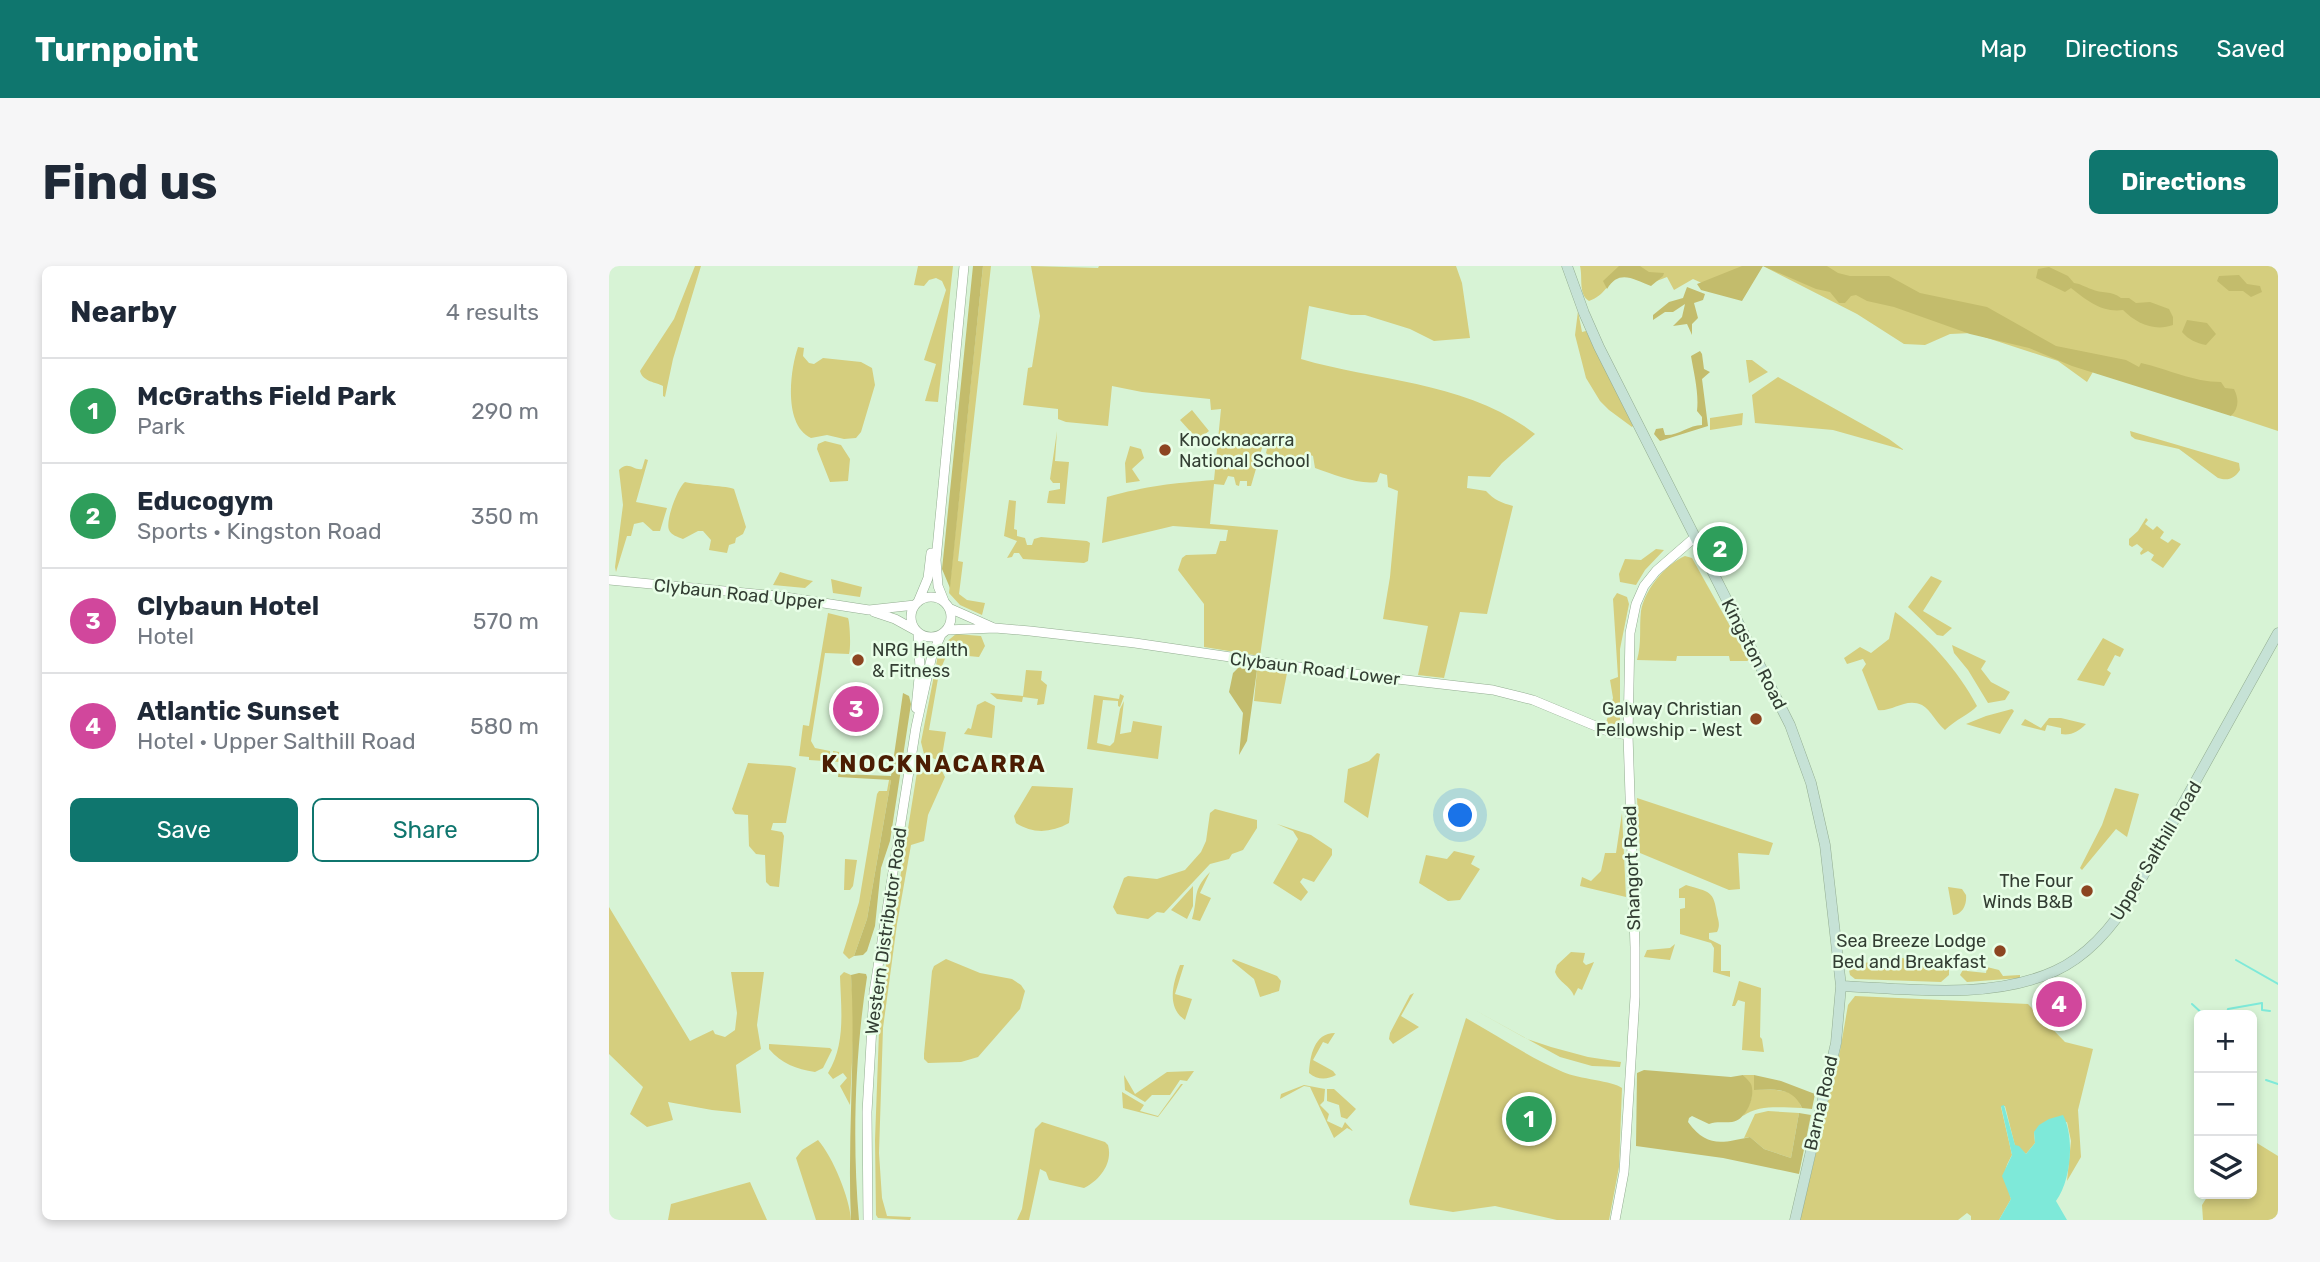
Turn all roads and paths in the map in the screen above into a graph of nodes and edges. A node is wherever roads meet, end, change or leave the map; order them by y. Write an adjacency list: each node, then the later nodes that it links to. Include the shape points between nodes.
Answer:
1 (964, 266): 3 (street)
2 (1567, 266): 4 (main road, Kingston Road, via 1589,324)
3 (948, 420): 6 (street, via 928,578); 7 (street, via 936,560 938,586)
4 (1694, 538): 14 (street, Shangort Road, via 1656,570 1636,604 1629,656); 15 (main road, Kingston Road, via 1779,702 1811,783 1825,845)
5 (609, 580): 8 (street, Clybaun Road Upper)
6 (916, 604): 7 (street, via 931,597); 8 (street, Clybaun Road Upper); 10 (street, via 911,617)
7 (947, 604): 9 (street, Clybaun Road Lower); 11 (street, via 952,620)
8 (869, 610): 10 (street, Clybaun Road Upper)
9 (995, 628): 11 (street, Clybaun Road Lower); 14 (street, Clybaun Road Lower, via 1502,692)
10 (916, 631): 11 (street, via 930,638); 13 (street, Western Distributor Road, via 920,668)
11 (944, 633): 13 (street, Western Distributor Road, via 932,655)
12 (2278, 633): 15 (main road, Upper Salthill Road, via 2134,892 2092,946 2057,971 2013,985 1955,989)
13 (916, 727): 16 (street, Western Distributor Road, via 871,1017)
14 (1628, 735): 17 (street, Shangort Road, via 1635,997 1624,1172)
15 (1841, 986): 18 (main road, Barna Road, via 1836,1043)
16 (868, 1220)
17 (1615, 1220)
18 (1795, 1220)

